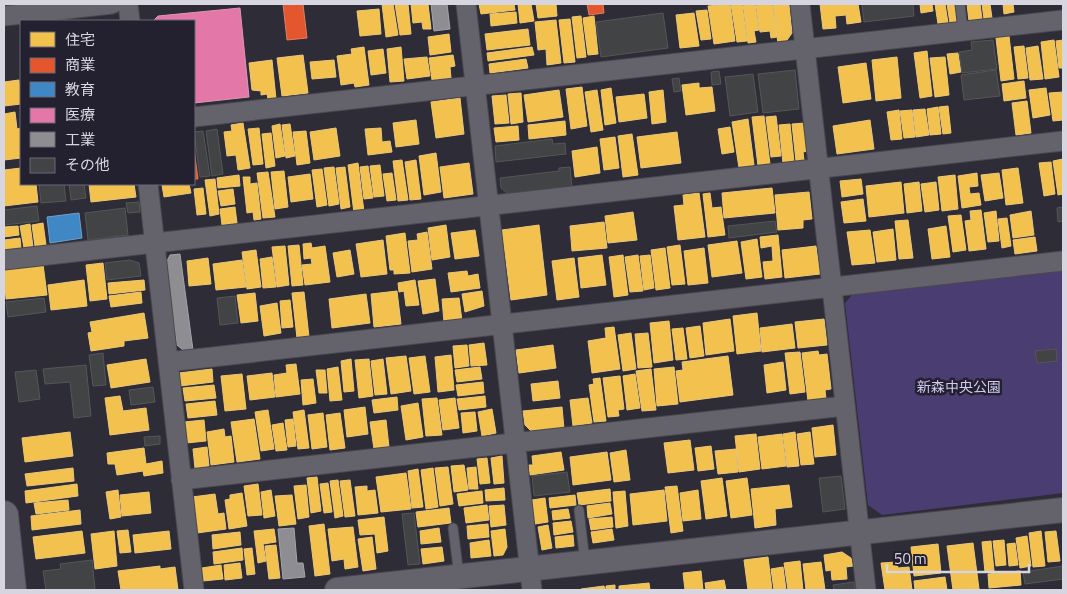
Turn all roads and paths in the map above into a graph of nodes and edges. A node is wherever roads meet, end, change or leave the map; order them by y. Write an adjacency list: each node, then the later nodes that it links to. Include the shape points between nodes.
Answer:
1 (112, 4): 6 (street)
2 (128, 4): 7 (street)
3 (466, 4): 11 (street)
4 (800, 4): 10 (street)
5 (960, 4): 9 (lane)
6 (4, 16)
7 (130, 20)
8 (1063, 20): 9 (street)
9 (963, 31): 10 (street)
10 (806, 49): 11 (street); 14 (street)
11 (474, 86): 12 (street); 16 (street)
12 (195, 117)
13 (1063, 141): 14 (street)
14 (820, 169): 16 (street); 20 (street)
15 (148, 185): 17 (street)
16 (487, 205): 17 (street); 21 (street)
17 (154, 242): 18 (street); 22 (street)
18 (4, 260)
19 (1063, 261): 20 (street)
20 (832, 287): 21 (street); 23 (street)
21 (503, 324): 22 (street); 24 (street)
22 (168, 362): 25 (street)
23 (845, 406): 24 (street); 30 (street)
24 (515, 443): 25 (street); 33 (street)
25 (181, 480): 35 (street)
26 (579, 510): 31 (lane)
27 (1063, 510): 30 (street)
28 (4, 515): 34 (highway)
29 (453, 528): 32 (lane)
30 (860, 532): 31 (street); 37 (street)
31 (585, 562): 33 (street)
32 (459, 576): 33 (street); 36 (street)
33 (530, 579)
34 (12, 590)
35 (194, 590)
36 (336, 590)
37 (866, 590)

